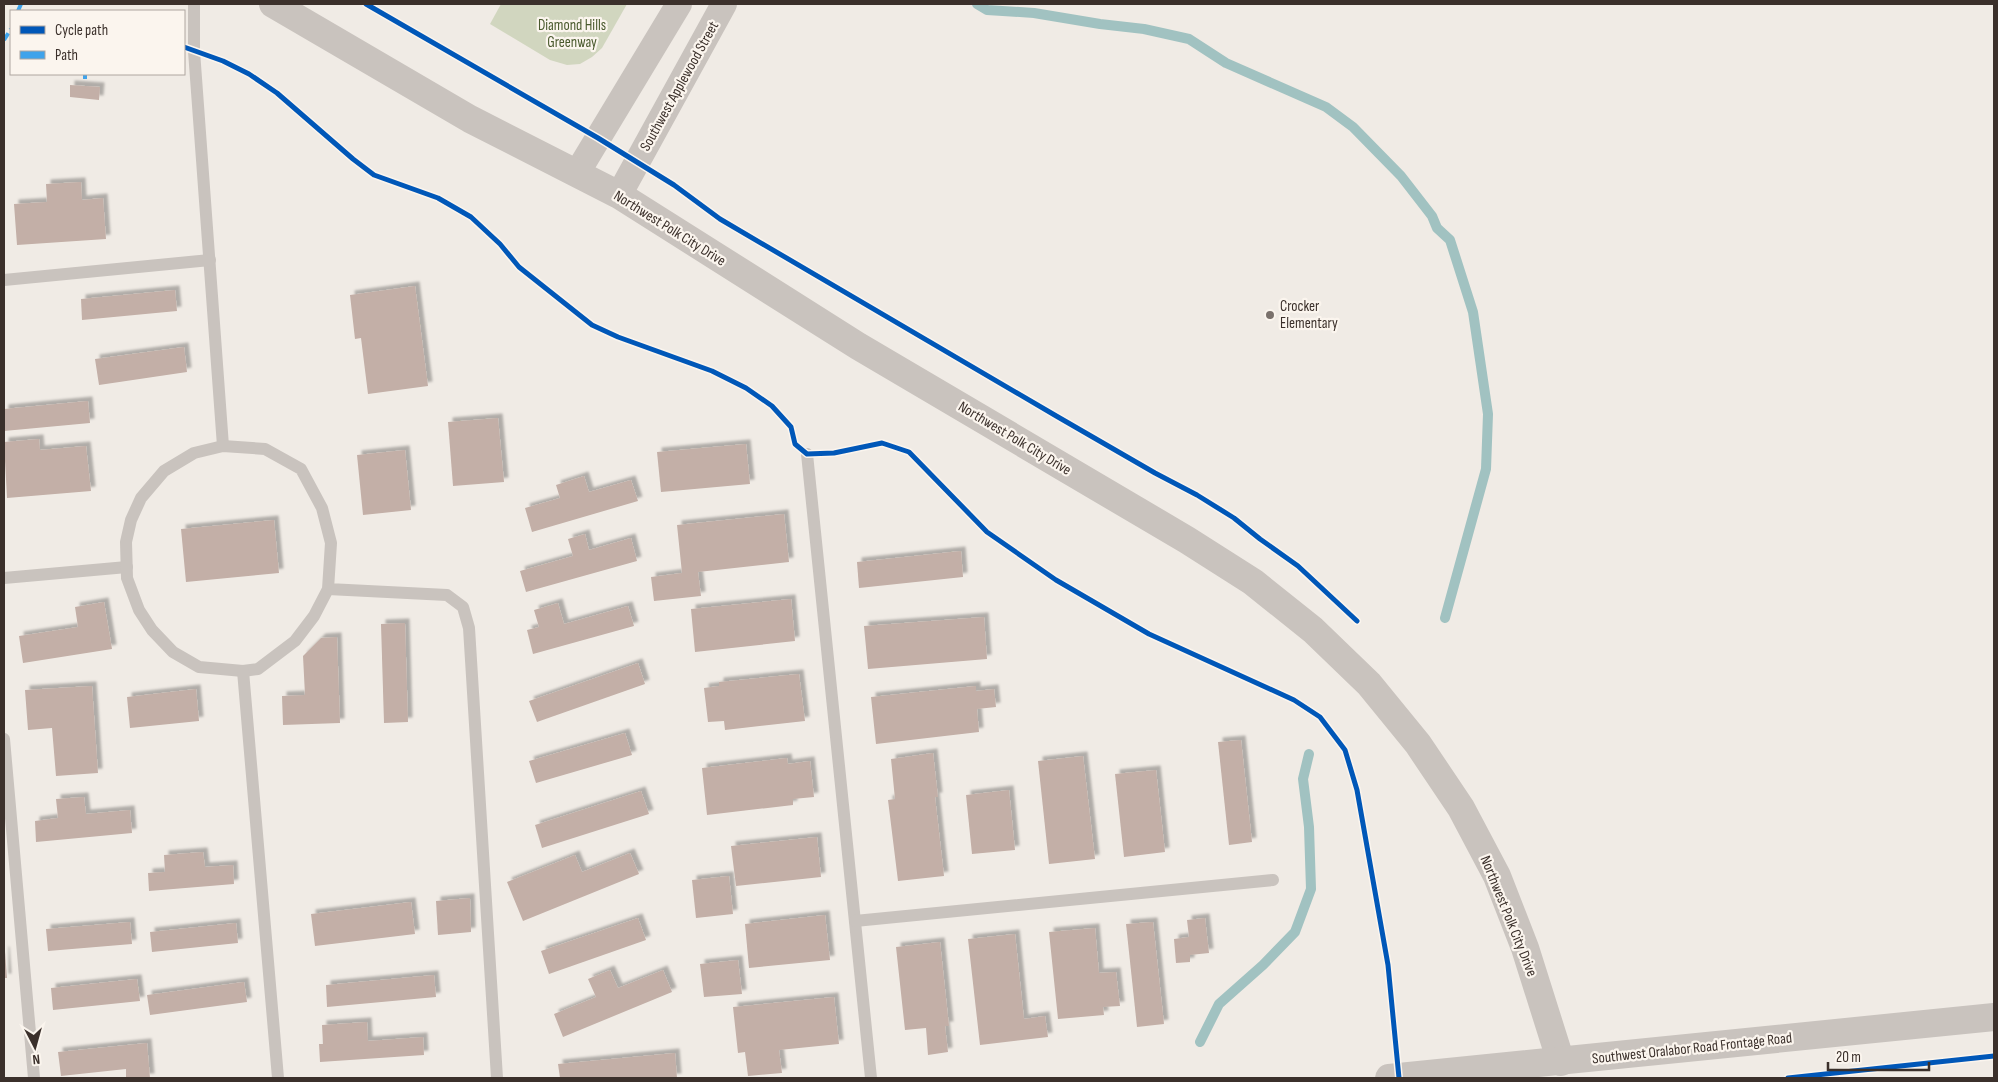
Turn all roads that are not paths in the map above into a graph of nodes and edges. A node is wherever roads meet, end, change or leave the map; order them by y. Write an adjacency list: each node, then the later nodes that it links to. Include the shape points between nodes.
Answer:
1 (194, 4): 7 (lane, via 194,51)
2 (274, 4): 5 (street, Northwest Polk City Drive, via 470,119)
3 (679, 4): 5 (street)
4 (724, 4): 6 (street, Southwest Applewood Street)
5 (577, 173): 6 (street, Northwest Polk City Drive)
6 (619, 195): 19 (street, Northwest Polk City Drive, via 858,346 1188,540 1253,582 1313,630 1369,684 1418,744 1461,808 1497,876 1525,948)
7 (210, 260): 8 (lane); 9 (lane)
8 (4, 280)
9 (223, 446): 11 (lane, via 194,453 164,471 141,498 126,542); 13 (lane, via 265,449 301,469 322,508 331,543)
10 (807, 454): 17 (lane)
11 (127, 567): 12 (lane); 14 (lane, via 127,578 139,610 173,652 199,667)
12 (4, 578)
13 (328, 589): 14 (lane, via 314,616 295,641 258,669); 22 (lane, via 446,595 463,607 469,628)
14 (243, 672): 21 (lane)
15 (4, 739): 20 (lane)
16 (1273, 880): 17 (lane)
17 (855, 921): 23 (lane)
18 (1994, 1018): 19 (street, Southwest Oralabor Road Frontage Road)
19 (1561, 1062): 24 (street, Southwest Oralabor Road Frontage Road)
20 (34, 1078)
21 (278, 1078)
22 (497, 1078)
23 (871, 1078)
24 (1389, 1078)

